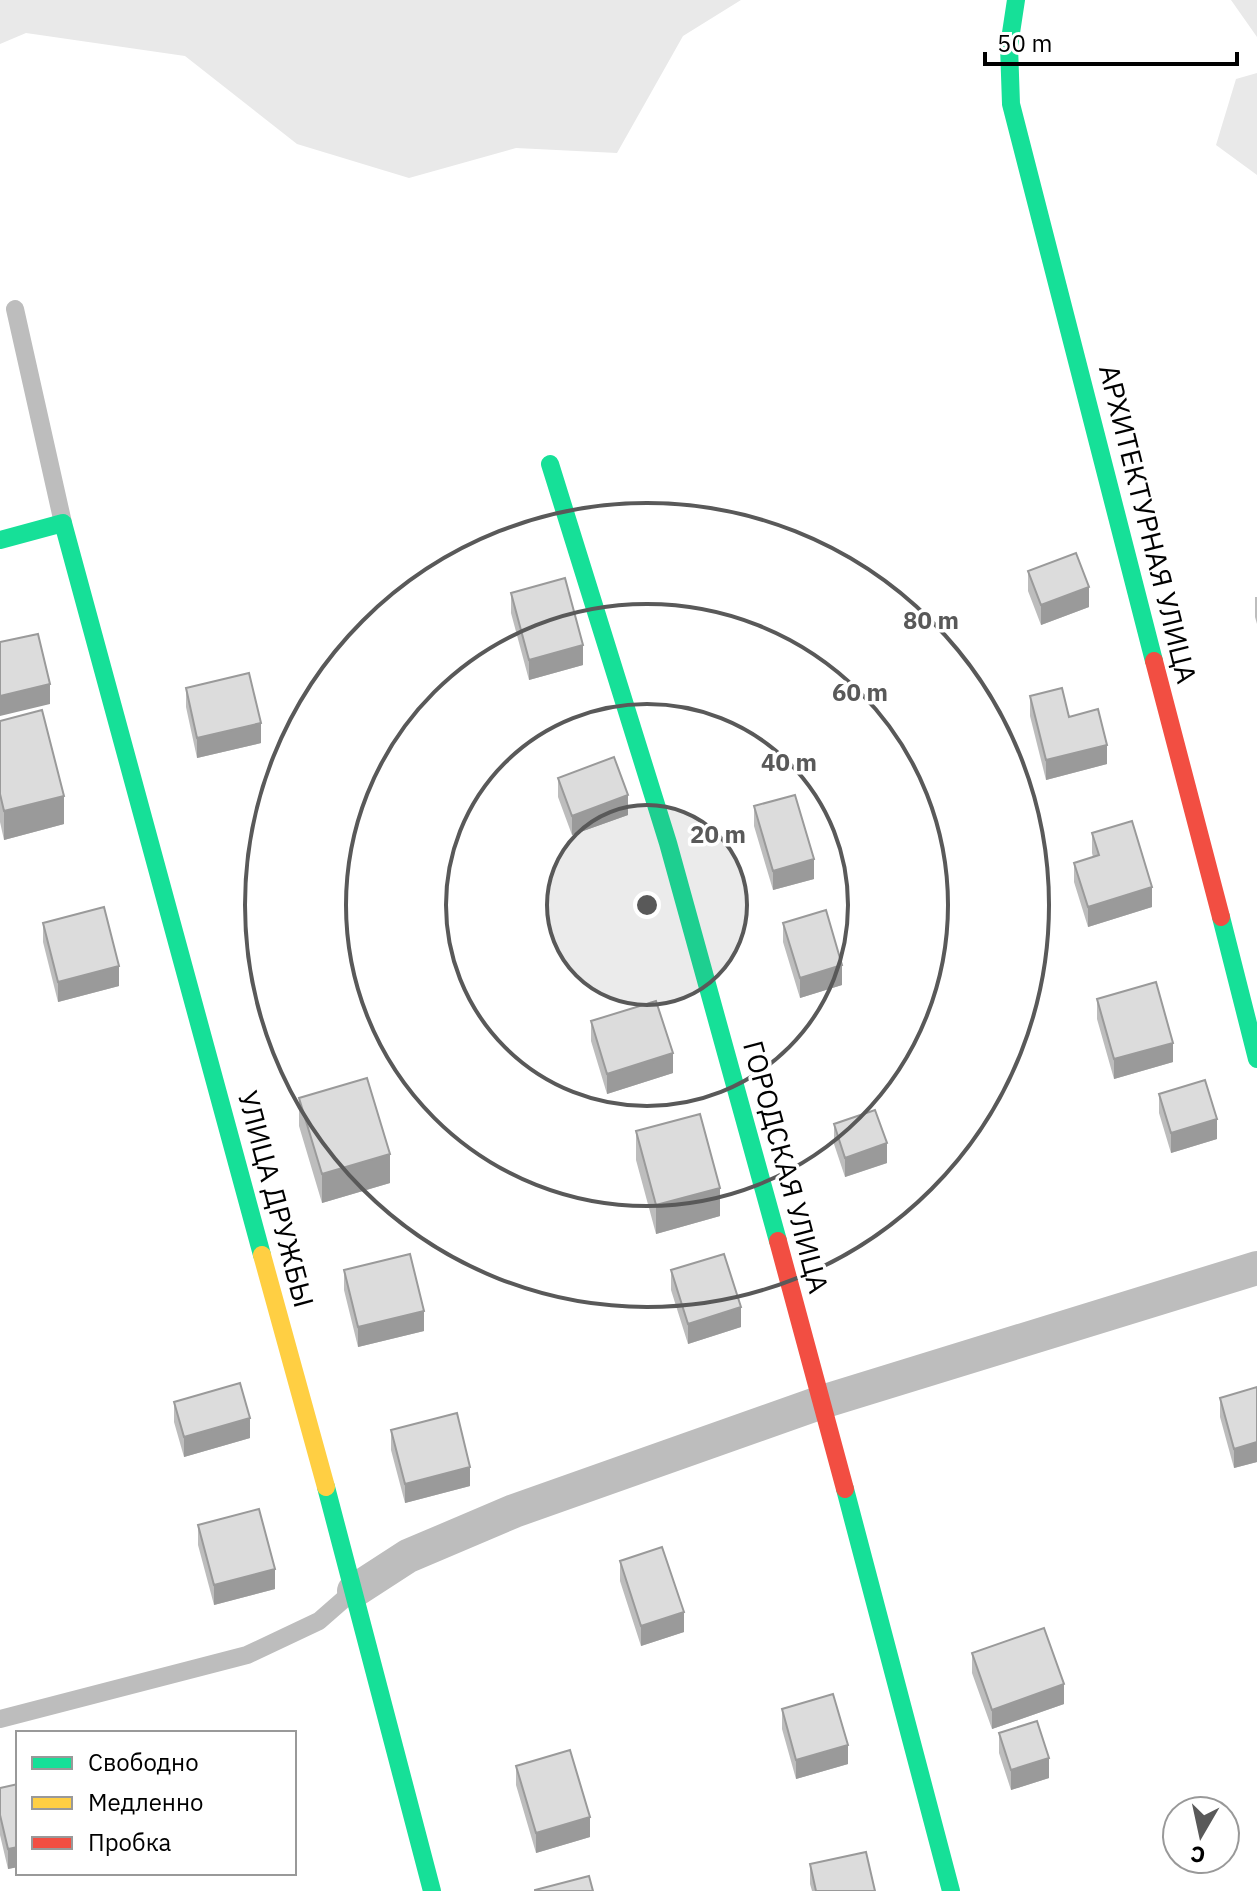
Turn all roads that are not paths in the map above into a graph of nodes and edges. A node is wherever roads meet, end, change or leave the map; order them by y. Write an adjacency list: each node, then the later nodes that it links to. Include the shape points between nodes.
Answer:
1 (1016, 0): 6 (street, АРХИТЕКТУРНАЯ УЛИЦА, via 1009,46 1011,104)
2 (15, 309): 4 (lane)
3 (550, 464): 8 (street, ГОРОДСКАЯ УЛИЦА, via 668,843)
4 (63, 523): 5 (street); 9 (street, УЛИЦА ДРУЖБЫ)
5 (0, 540)
6 (1257, 1059)
7 (1257, 1268): 8 (street)
8 (822, 1402): 9 (street, via 514,1511 408,1556); 12 (street, ГОРОДСКАЯ УЛИЦА)
9 (354, 1591): 10 (lane, via 319,1621 247,1655); 11 (street, УЛИЦА ДРУЖБЫ)
10 (0, 1719)
11 (432, 1891)
12 (951, 1891)

